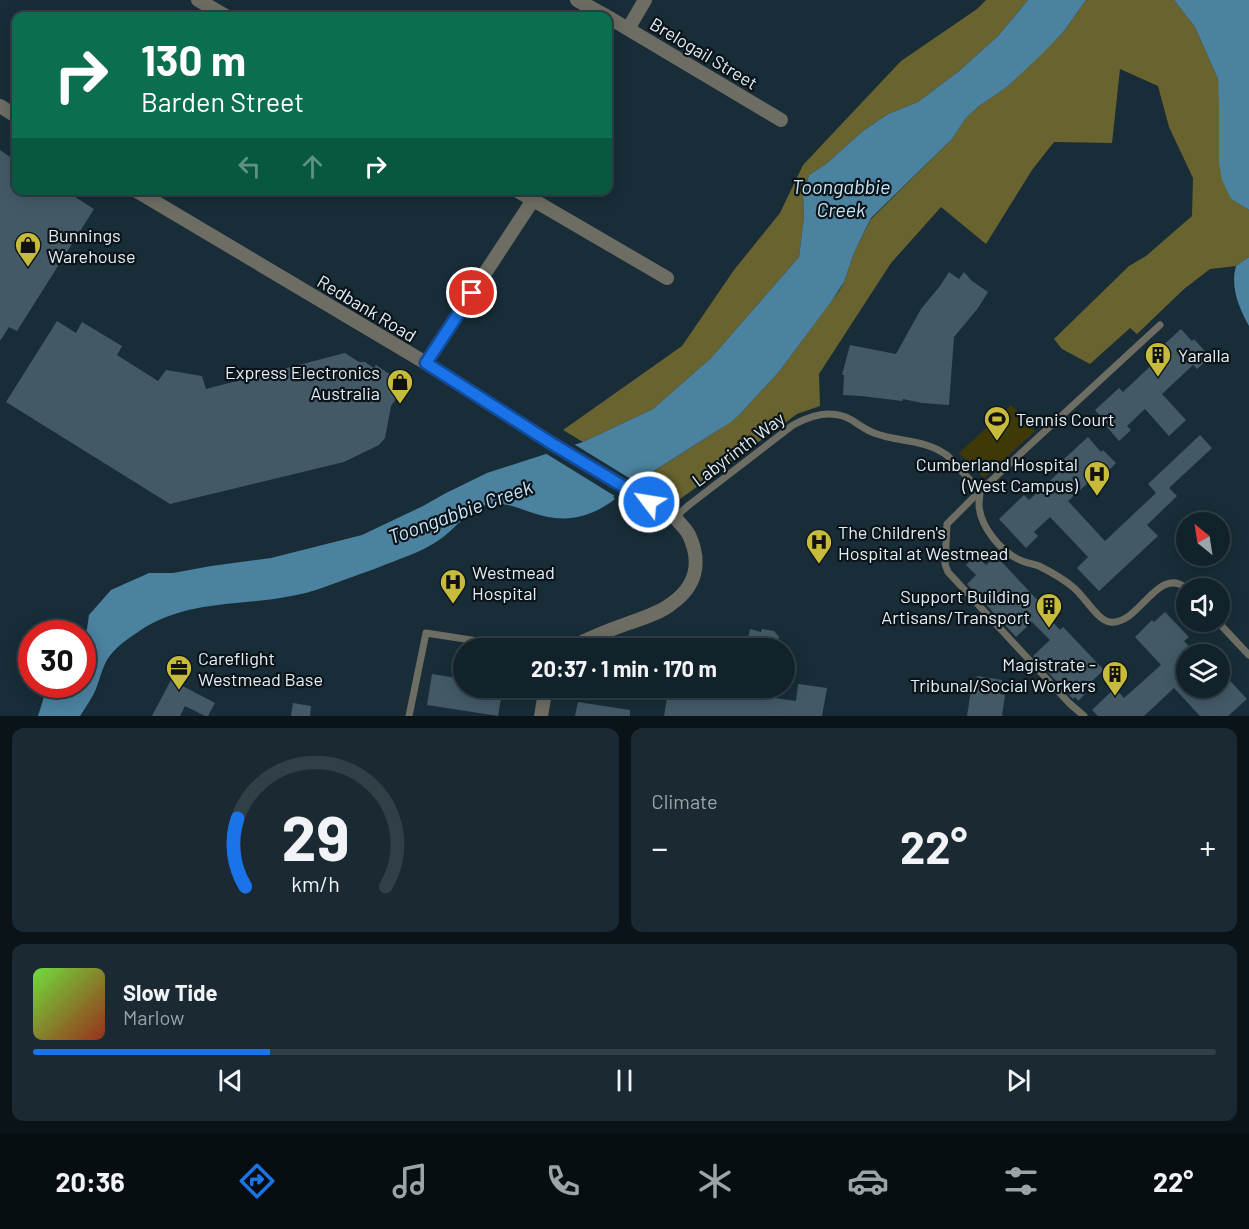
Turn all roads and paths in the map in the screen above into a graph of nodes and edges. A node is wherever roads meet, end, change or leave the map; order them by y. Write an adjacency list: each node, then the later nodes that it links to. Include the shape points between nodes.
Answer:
1 (198, 0): 4 (street)
2 (577, 0): 5 (street, Brelogail Street)
3 (645, 0): 7 (street)
4 (218, 12)
5 (598, 12)
6 (612, 20): 7 (street, Brelogail Street)
7 (628, 29): 8 (street, Brelogail Street)
8 (781, 120)
9 (143, 195): 14 (street, Redbank Road)
10 (524, 195): 11 (street)
11 (533, 200): 12 (street); 14 (street)
12 (667, 278)
13 (1160, 325): 15 (lane)
14 (426, 363): 16 (street, Redbank Road)
15 (980, 491): 16 (lane, Labyrinth Way, via 945,454 912,440 873,433 849,418 829,414 793,425); 17 (lane, via 983,520 1003,550 1075,588 1109,622 1121,621 1162,585); 25 (lane, via 947,524 948,572)
16 (675, 517): 20 (street, Redbank Road, via 689,534 695,556 695,571 688,588 671,605)
17 (1176, 583)
18 (1227, 632): 21 (lane)
19 (458, 638): 23 (lane, via 426,633)
20 (590, 638)
21 (1249, 655)
22 (544, 698): 24 (street)
23 (409, 716)
24 (541, 716)
25 (1084, 716)

